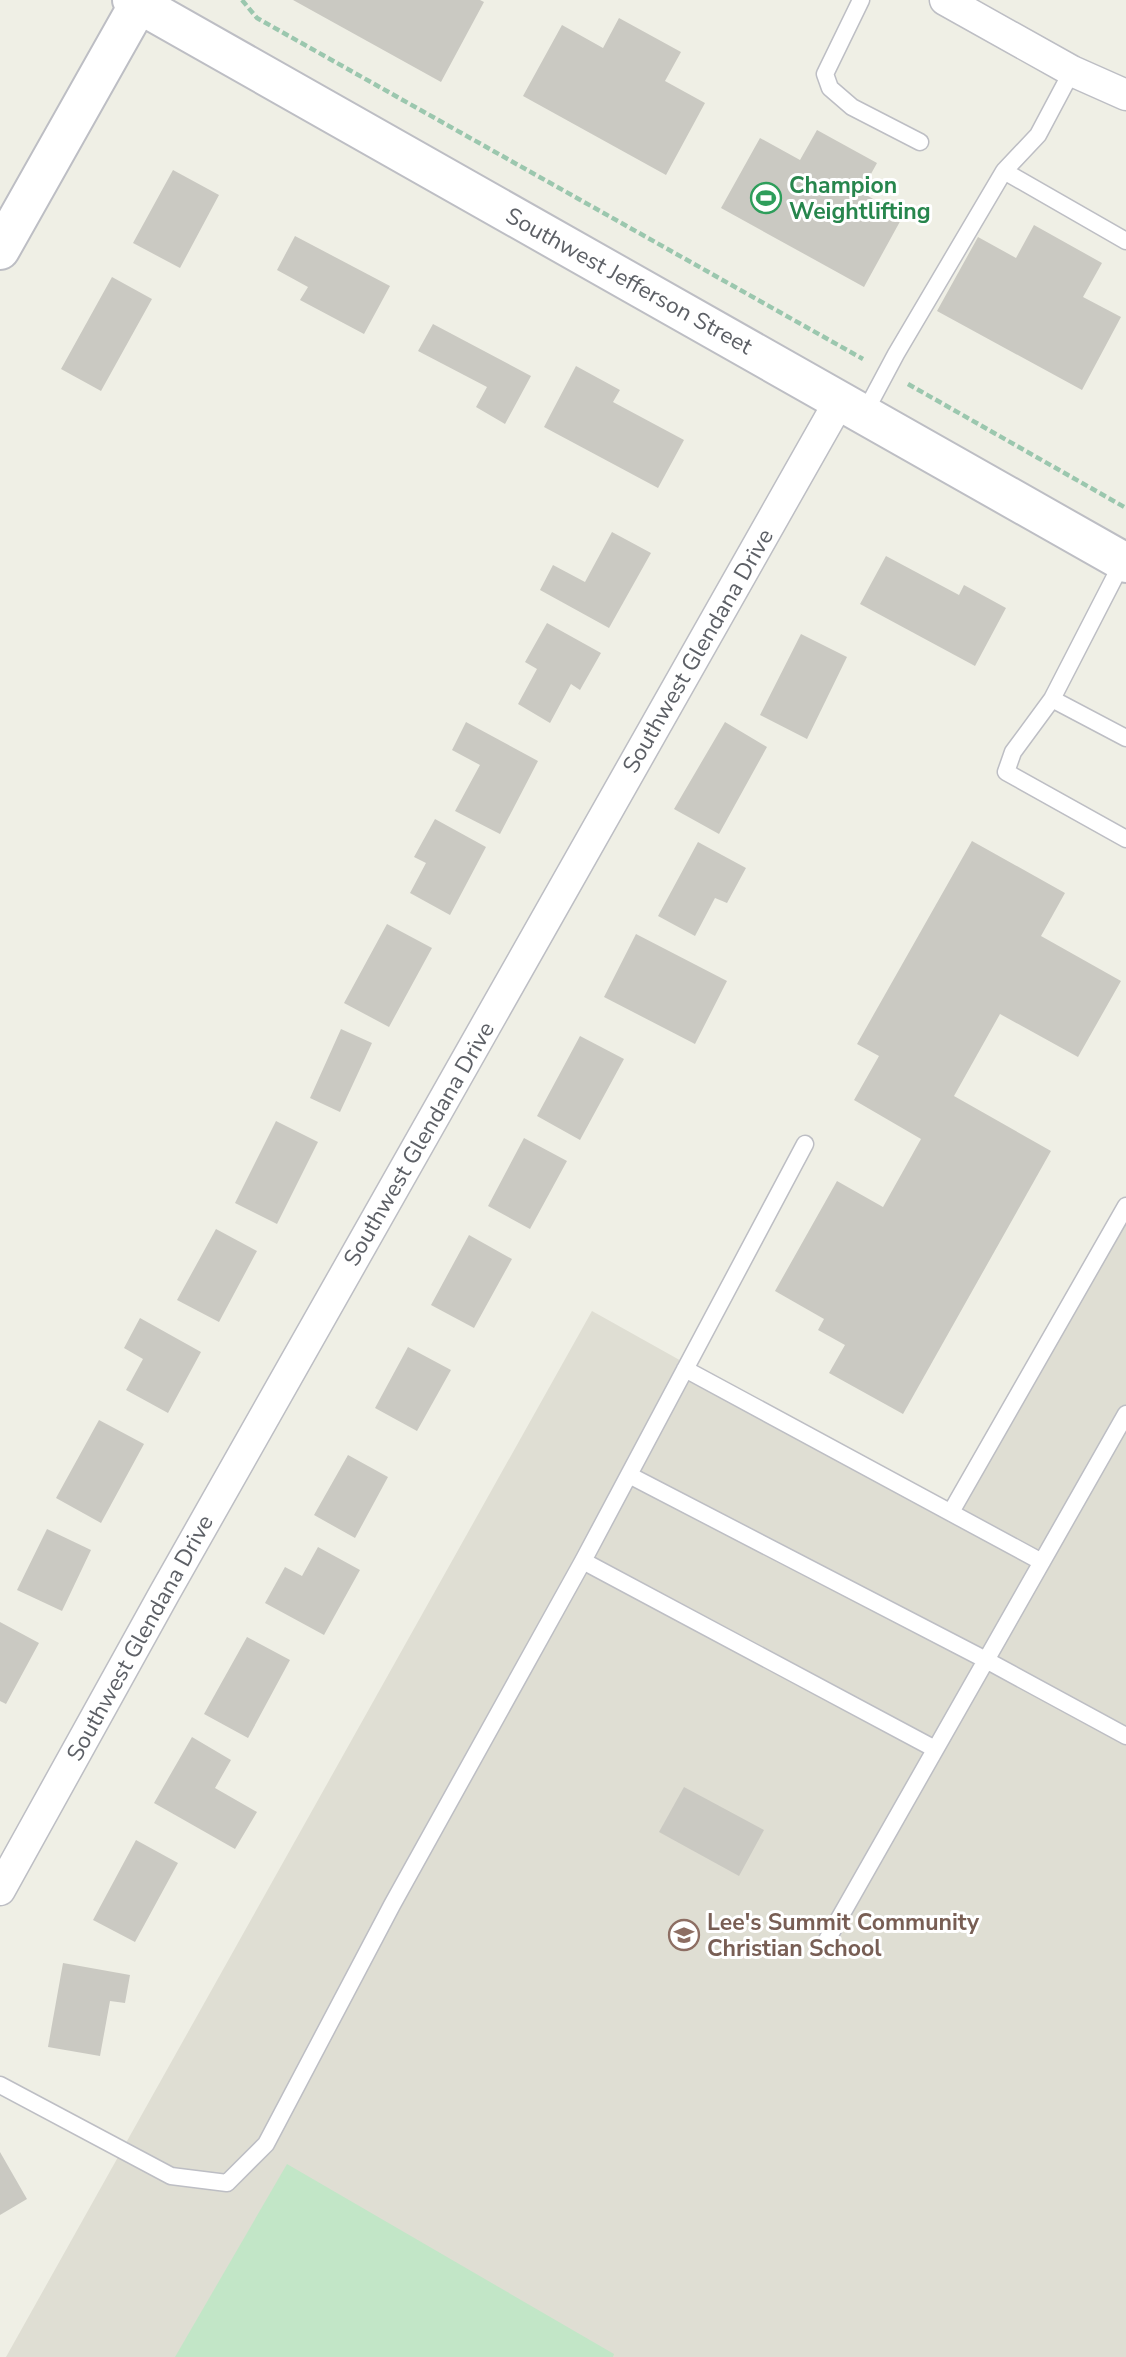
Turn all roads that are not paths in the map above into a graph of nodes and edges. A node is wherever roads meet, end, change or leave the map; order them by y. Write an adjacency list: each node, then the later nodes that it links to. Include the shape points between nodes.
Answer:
1 (861, 0): 6 (lane, via 825,74 830,88 852,107)
2 (945, 0): 4 (street)
3 (137, 1): 9 (street); 10 (street, Southwest Jefferson Street)
4 (1072, 71): 5 (street); 7 (lane, via 1038,135)
5 (1126, 95)
6 (920, 142)
7 (1004, 171): 8 (lane); 10 (lane, via 886,372)
8 (1126, 241)
9 (0, 250)
10 (852, 407): 11 (street, Southwest Jefferson Street); 26 (street, Southwest Glendana Drive, via 164,1594)
11 (1124, 562): 12 (lane)
12 (1052, 699): 13 (lane); 14 (lane, via 1013,752 1006,772)
13 (1126, 738)
14 (1126, 839)
15 (804, 1144): 17 (lane)
16 (1126, 1206): 20 (lane)
17 (685, 1369): 19 (lane); 20 (lane)
18 (1126, 1414): 22 (lane)
19 (629, 1475): 21 (lane); 23 (lane)
20 (951, 1513): 22 (lane)
21 (583, 1561): 25 (lane); 28 (lane, via 266,2144 227,2183 171,2176)
22 (1042, 1562): 23 (lane)
23 (986, 1660): 24 (lane); 25 (lane)
24 (1126, 1736)
25 (935, 1749): 27 (lane)
26 (0, 1890)
27 (823, 1947)
28 (0, 2085)

